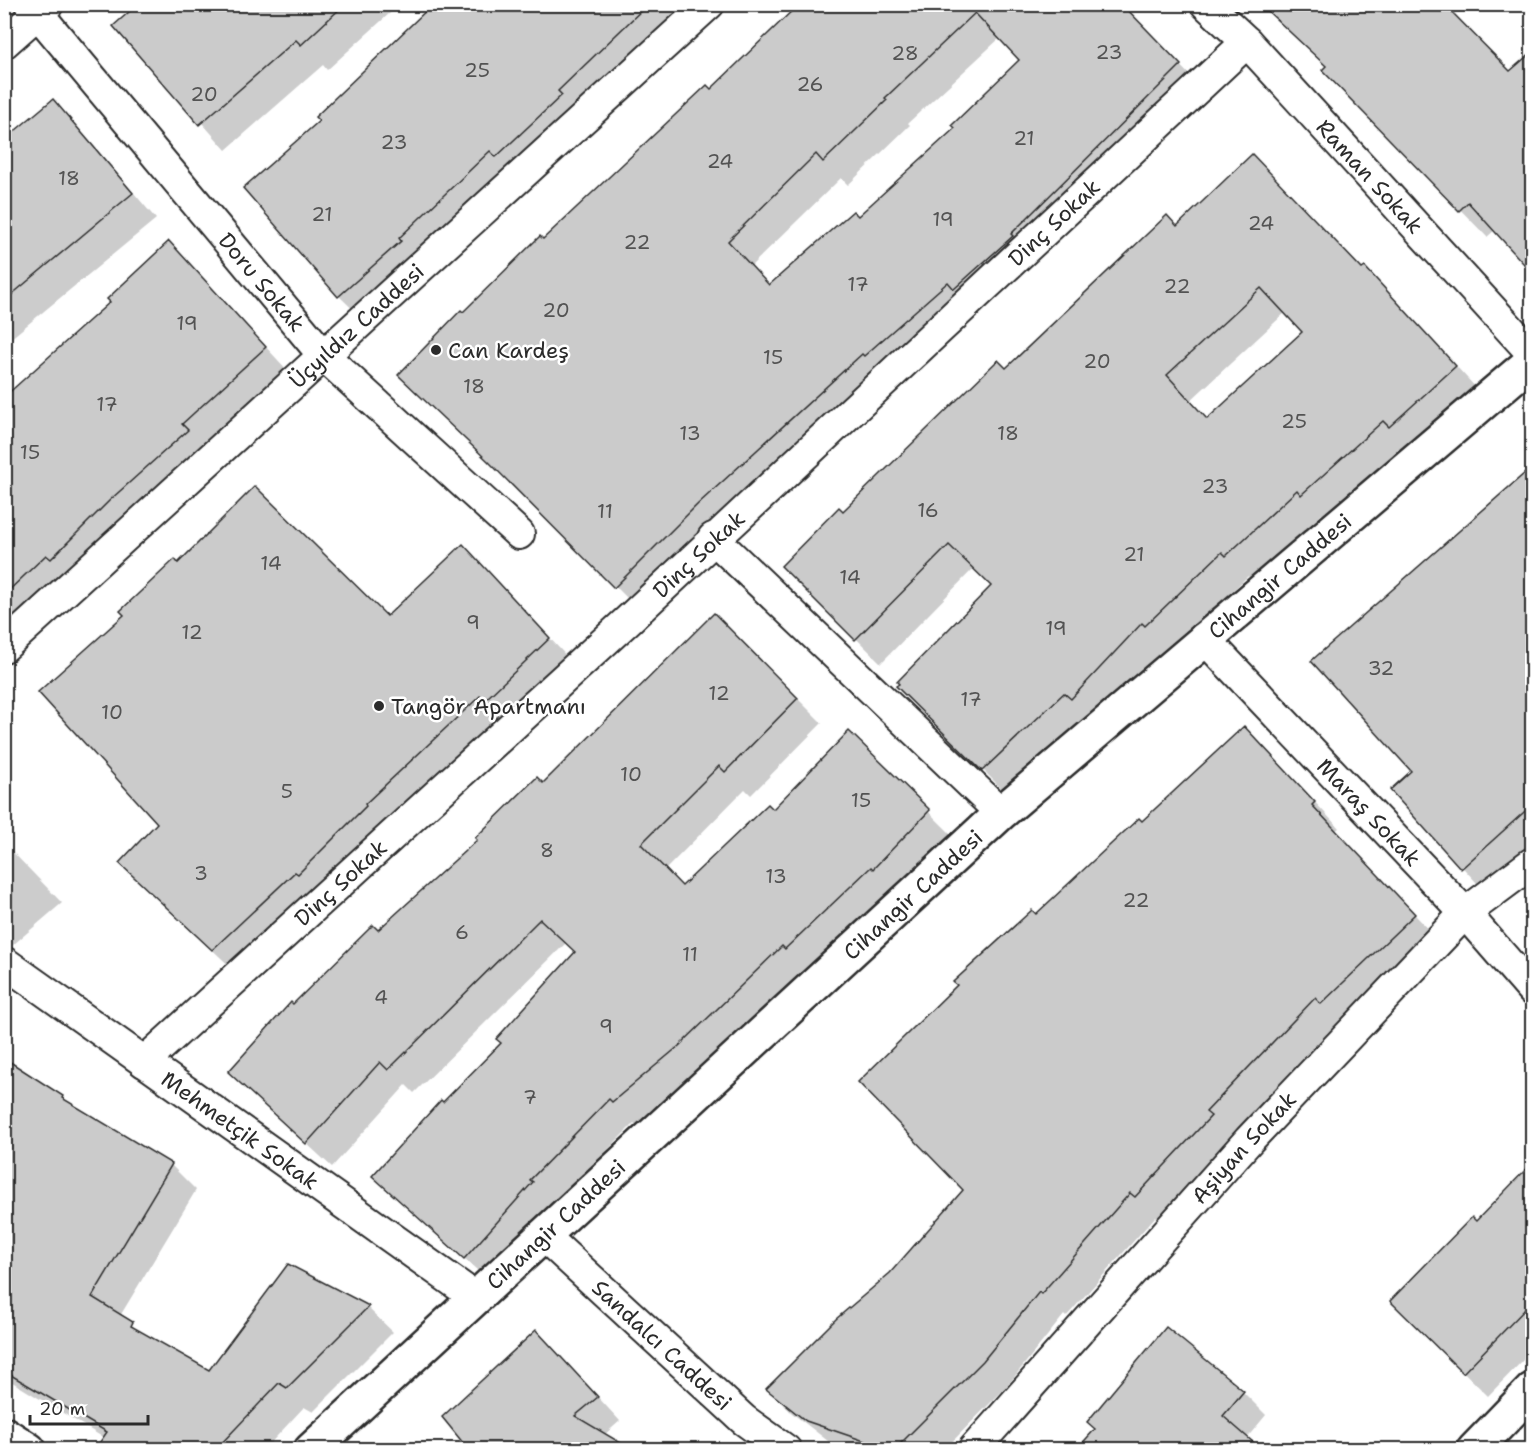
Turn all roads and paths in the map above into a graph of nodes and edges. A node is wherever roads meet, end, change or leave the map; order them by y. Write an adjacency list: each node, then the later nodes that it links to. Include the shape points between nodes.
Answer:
1 (709, 4): 7 (street, Üçyıldız Caddesi)
2 (1206, 4): 4 (street, Raman Sokak)
3 (39, 7): 5 (street); 7 (street, Doru Sokak)
4 (1247, 42): 6 (street, Raman Sokak); 10 (street, Dinç Sokak)
5 (4, 43)
6 (1533, 353)
7 (323, 355): 9 (street, Doru Sokak); 12 (street, Üçyıldız Caddesi)
8 (1533, 360): 11 (main road, Cihangir Caddesi)
9 (519, 534)
10 (713, 538): 13 (street); 18 (street, Dinç Sokak)
11 (1204, 638): 13 (main road, Cihangir Caddesi); 15 (street, Maraş Sokak)
12 (4, 647)
13 (1001, 813): 19 (main road, Cihangir Caddesi)
14 (1533, 863): 15 (street, Aşiyan Sokak)
15 (1465, 913): 17 (street, Maraş Sokak); 26 (street, Aşiyan Sokak, via 1249,1140)
16 (4, 962): 18 (street, Mehmetçik Sokak)
17 (1533, 990)
18 (144, 1062): 20 (street, Mehmetçik Sokak)
19 (543, 1235): 20 (main road, Cihangir Caddesi); 25 (street, Sandalcı Caddesi, via 744,1420)
20 (476, 1297): 24 (main road, Cihangir Caddesi)
21 (1533, 1390): 27 (main road)
22 (4, 1434): 23 (main road)
23 (29, 1449)
24 (311, 1449)
25 (786, 1449)
26 (973, 1449)
27 (1474, 1449)

